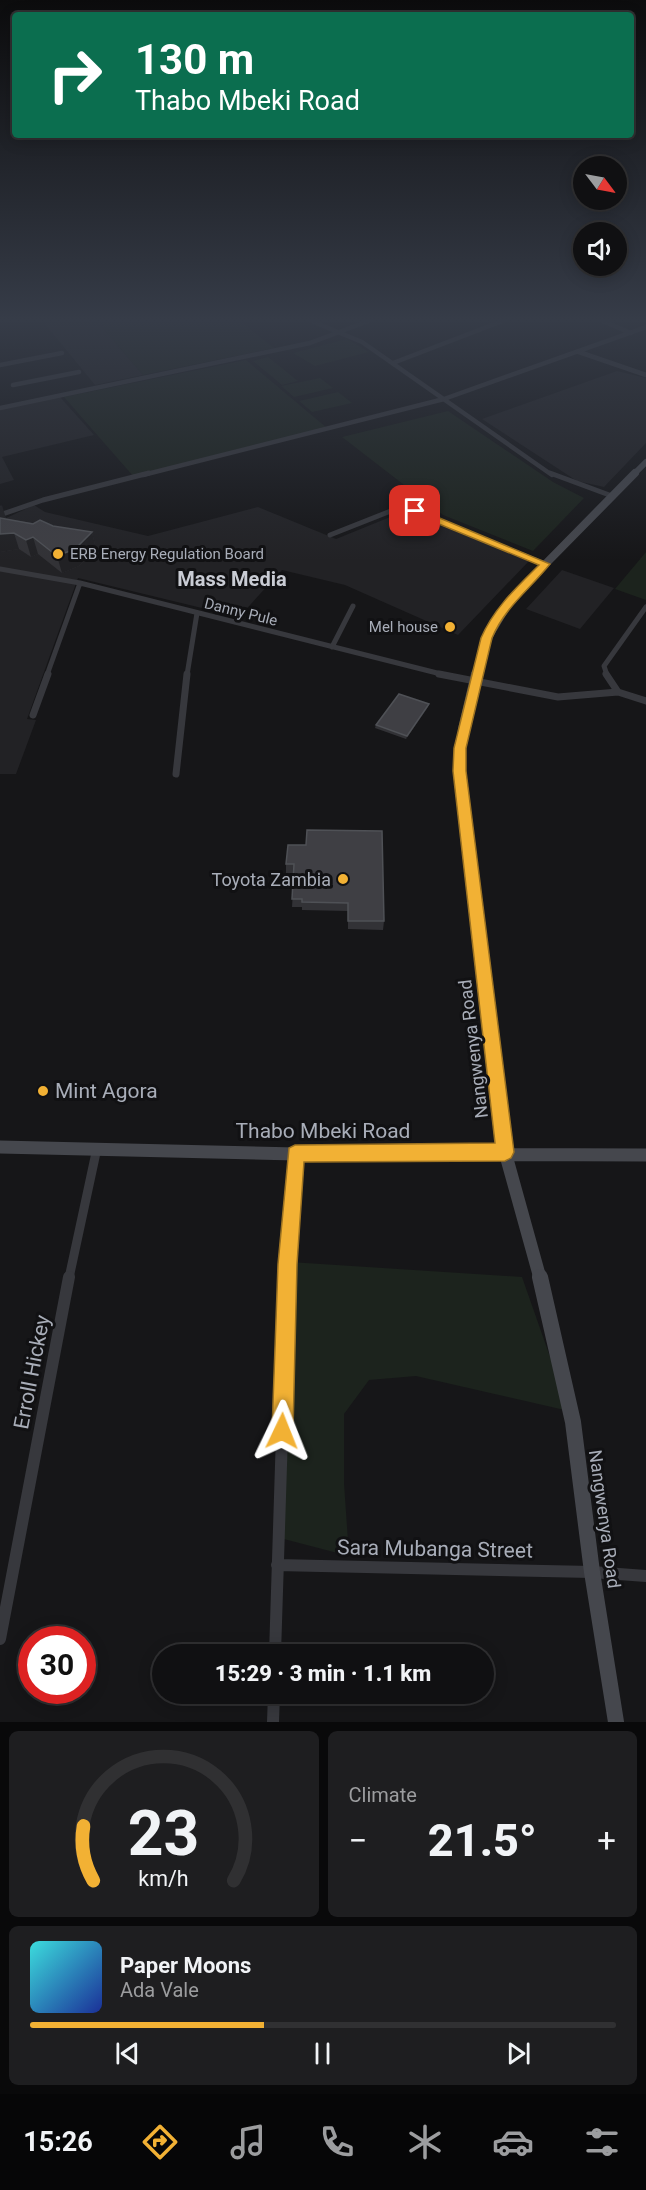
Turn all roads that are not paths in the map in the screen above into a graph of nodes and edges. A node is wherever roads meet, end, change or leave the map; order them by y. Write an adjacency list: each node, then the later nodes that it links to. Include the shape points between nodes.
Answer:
1 (37, 400): 4 (street)
2 (439, 400): 7 (street, via 43,500)
3 (446, 400): 6 (street, via 555,477)
4 (0, 408)
5 (646, 462): 6 (main road, Nangwenya Road)
6 (612, 496): 9 (main road, Nangwenya Road)
7 (0, 515)
8 (330, 534): 9 (street, via 401,507)
9 (546, 564): 16 (main road, Nangwenya Road, via 511,599 492,625)
10 (0, 570): 11 (street, Danny Pule)
11 (80, 583): 14 (street, Danny Pule); 19 (street)
12 (353, 606): 15 (street)
13 (646, 607): 17 (street, via 604,666)
14 (197, 613): 15 (street, Danny Pule); 20 (street)
15 (332, 647): 16 (street, Danny Pule)
16 (475, 682): 17 (street, Danny Pule, via 558,697); 23 (main road, Nangwenya Road, via 459,771)
17 (618, 692): 18 (street)
18 (646, 701)
19 (33, 715)
20 (176, 774)
21 (0, 1147): 22 (main road, Thabo Mbeki Road)
22 (97, 1147): 24 (main road, Thabo Mbeki Road); 29 (street, Erroll Hickey)
23 (505, 1152): 24 (main road, Thabo Mbeki Road); 25 (main road, Thabo Mbeki Road); 27 (main road, Nangwenya Road, via 560,1357 573,1422)
24 (295, 1154): 26 (street, via 287,1264)
25 (646, 1155)
26 (278, 1565): 27 (street, Sara Mubanga Street); 30 (street)
27 (592, 1572): 28 (street, Sara Mubanga Street); 33 (main road, Nangwenya Road)
28 (646, 1576)
29 (0, 1639)
30 (275, 1644)
31 (274, 1704): 32 (street)
32 (273, 1722)
33 (616, 1722)

